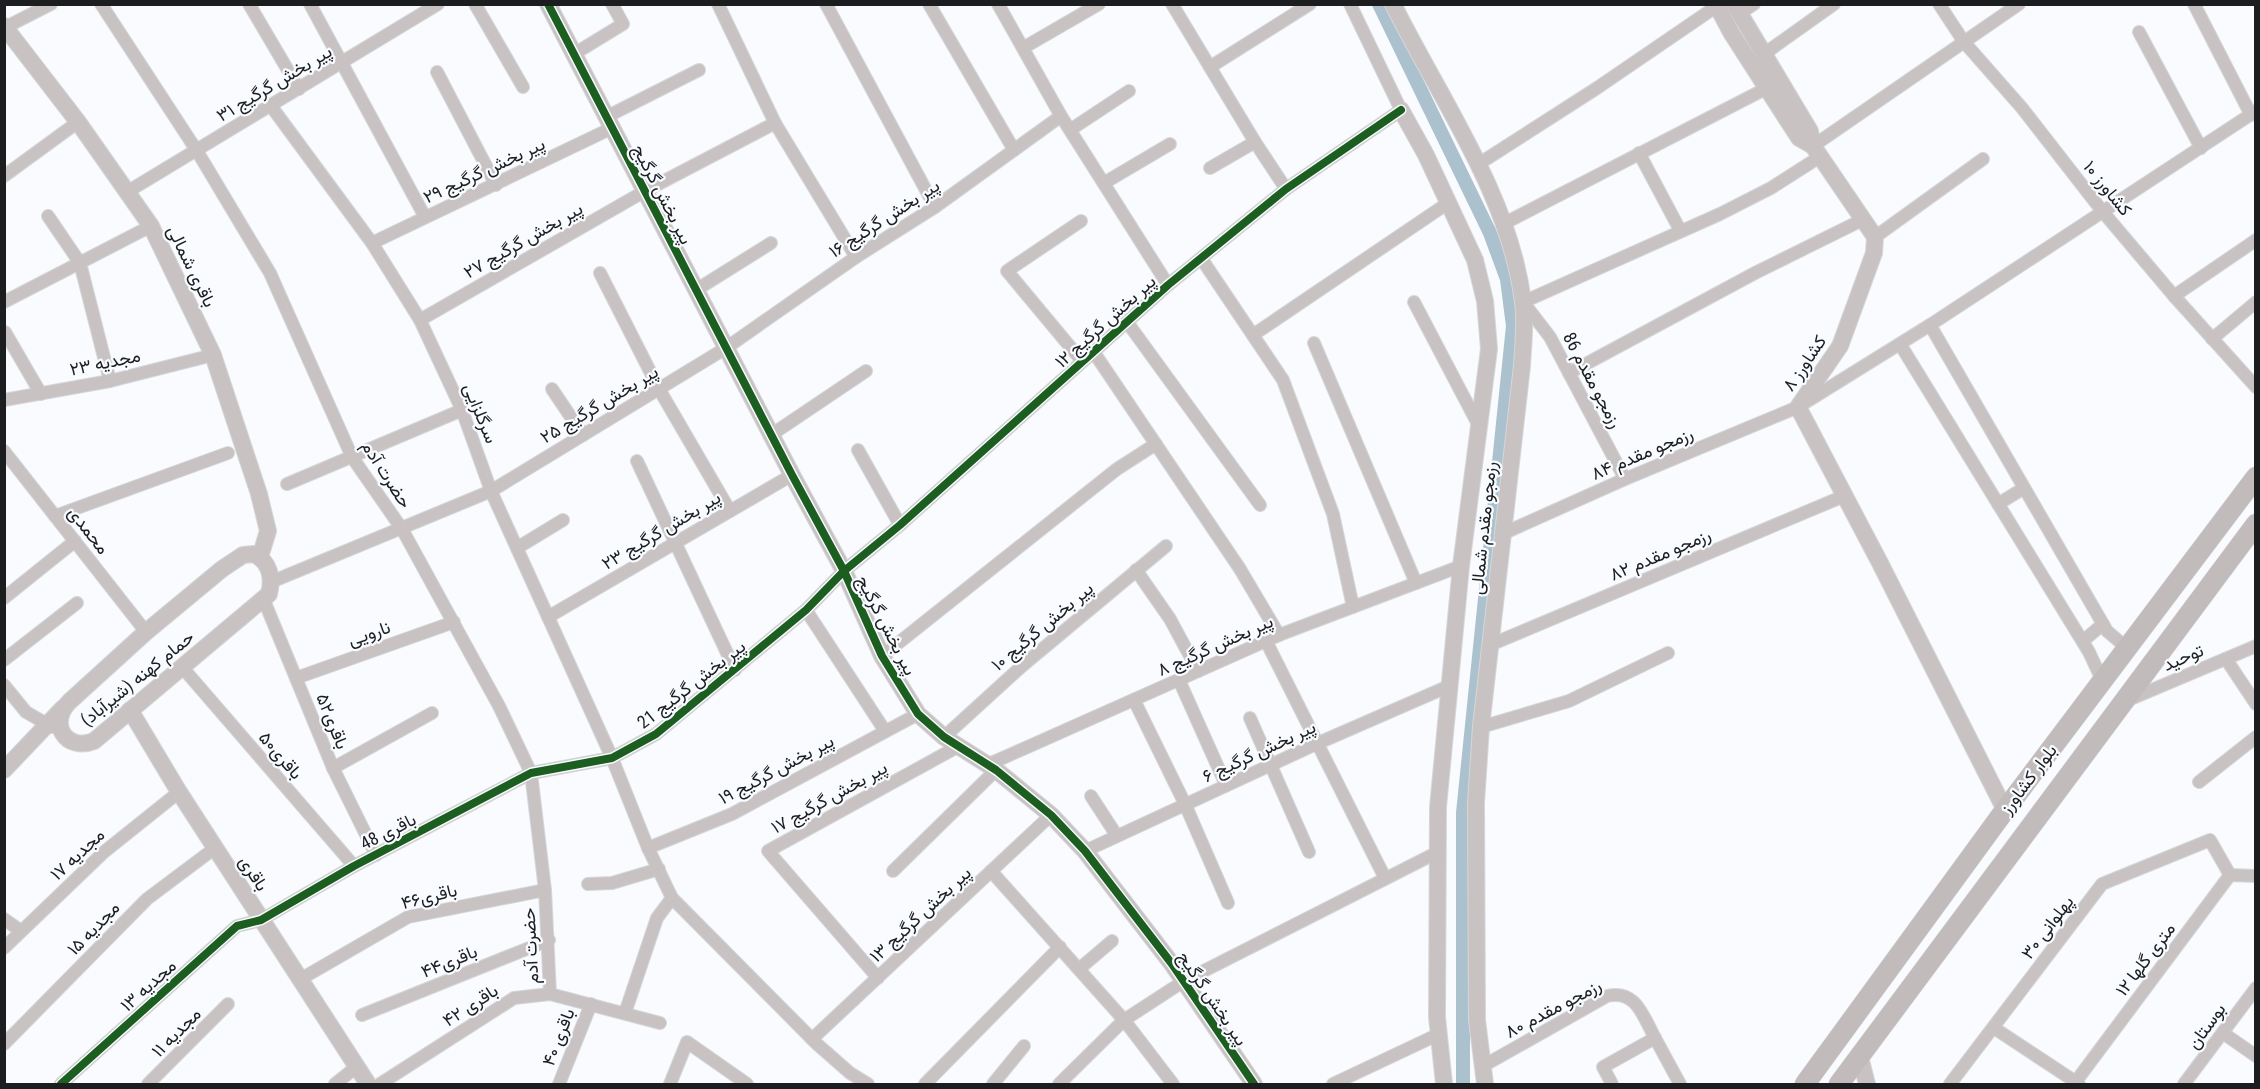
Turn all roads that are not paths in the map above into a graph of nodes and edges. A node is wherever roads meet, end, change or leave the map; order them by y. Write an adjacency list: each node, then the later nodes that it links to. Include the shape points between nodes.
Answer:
1 (51, 4): 24 (street)
2 (101, 4): 50 (street, حضرت آدم)
3 (249, 4): 36 (street)
4 (310, 4): 30 (street)
5 (438, 4): 30 (street, پیر بخش گرگیج ۳۱)
6 (475, 4): 35 (street)
7 (548, 4): 28 (street, پیر بخش گرگیج)
8 (612, 4): 28 (street, via 623,24)
9 (718, 4): 44 (street)
10 (826, 4): 63 (street)
11 (929, 4): 49 (street)
12 (998, 4): 27 (street)
13 (1172, 4): 31 (street)
14 (1310, 4): 31 (street)
15 (1350, 4): 39 (street)
16 (1393, 4): 54 (street, رزمجو مقدم شمالی)
17 (1834, 4): 29 (street)
18 (1940, 4): 26 (street, کشاورز ۱۰)
19 (2019, 4): 26 (street)
20 (2194, 4): 40 (street)
21 (1717, 5): 34 (street, via 1732,34); 54 (street)
22 (1091, 6): 27 (street)
23 (1742, 8): 29 (street)
24 (5, 26): 42 (street, باقری شمالی)
25 (2139, 32): 48 (street)
26 (1964, 42): 51 (street); 64 (street, کشاورز ۱۰, via 2022,108)
27 (1023, 48): 41 (street)
28 (574, 54): 43 (street, پیر بخش گرگیج)
29 (1764, 54): 34 (street)
30 (341, 64): 36 (street, پیر بخش گرگیج ۳۱); 66 (street)
31 (1210, 67): 46 (street)
32 (699, 70): 43 (street, پیر بخش گرگیج ۲۹)
33 (437, 72): 58 (street)
34 (1774, 85): 51 (street, via 1810,131); 52 (street)
35 (523, 87)
36 (299, 89): 38 (street, پیر بخش گرگیج ۳۱)
37 (1129, 91): 45 (street)
38 (271, 106): 50 (street, پیر بخش گرگیج ۳۱); 74 (street, سرگلزایی)
39 (1401, 110): 59 (street, پیر بخش گرگیج ۱۲); 62 (street)
40 (2253, 113): 48 (street, رزمجو مقدم ۸۴)
41 (1061, 116): 45 (street); 49 (street, پیر بخش گرگیج ۱۶)
42 (78, 122): 56 (street); 61 (street, باقری شمالی)
43 (609, 123): 58 (street, پیر بخش گرگیج ۲۹); 60 (street, پیر بخش گرگیج)
44 (775, 123): 60 (street, پیر بخش گرگیج ۲۷); 76 (street)
45 (1070, 130): 57 (street)
46 (1255, 142): 55 (street); 59 (street)
47 (1170, 144): 57 (street)
48 (2201, 148): 64 (street, رزمجو مقدم ۸۴)
49 (1014, 150): 63 (street, پیر بخش گرگیج ۱۶)
50 (197, 151): 61 (street, پیر بخش گرگیج ۳۱); 116 (street, حضرت آدم, via 270,273)
51 (1817, 151): 67 (street); 71 (street, via 1771,188)
52 (1639, 153): 69 (street); 71 (street)
53 (1983, 159): 72 (street)
54 (1477, 165): 69 (street, رزمجو مقدم شمالی)
55 (1210, 168)
56 (4, 176)
57 (1104, 183): 80 (street)
58 (496, 185): 66 (street, پیر بخش گرگیج ۲۹)
59 (1286, 189): 77 (street, پیر بخش گرگیج ۱۲)
60 (645, 191): 81 (street, پیر بخش گرگیج); 87 (street, پیر بخش گرگیج ۲۷)
61 (127, 192): 70 (street, باقری شمالی)
62 (1448, 203): 91 (street); 109 (street, via 1476,260 1485,301 1489,349)
63 (935, 207): 76 (street, پیر بخش گرگیج ۱۶)
64 (2103, 212): 82 (street, کشاورز ۱۰); 89 (street, رزمجو مقدم ۸۴)
65 (48, 216): 78 (street)
66 (425, 218): 74 (street, پیر بخش گرگیج ۲۹)
67 (1862, 220): 72 (street); 100 (street)
68 (1081, 221): 98 (street, via 1007,272)
69 (1505, 223): 85 (street, رزمجو مقدم شمالی)
70 (151, 226): 78 (street); 97 (street, باقری شمالی)
71 (1680, 230): 85 (street)
72 (1875, 237): 107 (street, کشاورز ۸, via 1874,253 1840,346)
73 (2256, 240): 82 (street)
74 (372, 243): 87 (street, سرگلزایی)
75 (771, 243): 81 (street)
76 (856, 257): 95 (street, پیر بخش گرگیج ۱۶)
77 (1201, 258): 80 (street, پیر بخش گرگیج ۱۲); 91 (street)
78 (80, 262): 83 (street); 101 (street)
79 (600, 273): 103 (street)
80 (1168, 285): 88 (street, پیر بخش گرگیج ۱۲)
81 (696, 290): 95 (street, پیر بخش گرگیج)
82 (2174, 296): 92 (street, کشاورز ۱۰)
83 (4, 302)
84 (1414, 302): 109 (street)
85 (1523, 302): 100 (street, رزمجو مقدم 86, via 1550,337); 133 (street, رزمجو مقدم شمالی, via 1522,366)
86 (2256, 302): 92 (street)
87 (420, 320): 108 (street, سرگلزایی)
88 (1127, 322): 96 (street, پیر بخش گرگیج ۱۲); 126 (street)
89 (1930, 325): 94 (street, رزمجو مقدم ۸۴); 122 (street)
90 (5, 332): 105 (street)
91 (1253, 335): 147 (street, via 1282,380 1333,514)
92 (2212, 339): 102 (street, کشاورز ۱۰)
93 (1314, 343): 143 (street)
94 (1900, 344): 107 (street, رزمجو مقدم ۸۴); 125 (street)
95 (726, 348): 103 (street, پیر بخش گرگیج ۲۵); 111 (street, پیر بخش گرگیج)
96 (1093, 351): 98 (street, پیر بخش گرگیج ۱۲); 112 (street)
97 (213, 355): 101 (street, مجدیه ۲۳); 138 (street, باقری شمالی, via 268,531)
98 (1082, 361): 131 (street, پیر بخش گرگیج ۱۲)
99 (866, 371): 111 (street)
100 (1569, 373): 120 (street, رزمجو مقدم 86)
101 (110, 381): 105 (street, مجدیه ۲۳)
102 (2256, 387)
103 (659, 388): 110 (street, پیر بخش گرگیج ۲۵); 127 (street)
104 (552, 389): 110 (street)
105 (41, 394): 106 (street, مجدیه ۲۳)
106 (4, 400)
107 (1797, 407): 120 (street, رزمجو مقدم ۸۴); 124 (street, کشاورز ۸)
108 (462, 410): 116 (street); 123 (street, سرگلزایی)
109 (1479, 426): 139 (street)
110 (583, 435): 123 (street, پیر بخش گرگیج ۲۵)
111 (771, 435): 118 (street, پیر بخش گرگیج)
112 (1156, 444): 153 (street); 160 (street, via 1118,469)
113 (858, 450): 131 (street)
114 (4, 451): 128 (street, محمدی)
115 (228, 453): 128 (street)
116 (352, 457): 121 (street); 132 (street, حضرت آدم)
117 (638, 461): 135 (street)
118 (792, 475): 127 (street, پیر بخش گرگیج ۲۳); 141 (street, پیر بخش گرگیج)
119 (2256, 477): 158 (main road, بلوار کشاورز)
120 (1625, 479): 133 (street, رزمجو مقدم ۸۴)
121 (287, 484)
122 (2024, 488): 125 (street); 151 (street)
123 (491, 491): 132 (street, پیر بخش گرگیج ۲۵); 137 (street, سرگلزایی)
124 (1844, 496): 156 (street, رزمجو مقدم ۸۲); 198 (street, کشاورز ۸)
125 (1998, 504): 155 (street)
126 (1260, 505)
127 (730, 511): 135 (street, پیر بخش گرگیج ۲۳)
128 (55, 516): 134 (street, محمدی)
129 (562, 520): 137 (street)
130 (2256, 524): 172 (main road, بلوار کشاورز)
131 (900, 525): 141 (street, پیر بخش گرگیج ۱۲)
132 (402, 529): 142 (street, پیر بخش گرگیج ۲۵); 150 (street, حضرت آدم)
133 (1502, 534): 156 (street, رزمجو مقدم شمالی)
134 (75, 541): 144 (street); 152 (street, محمدی)
135 (676, 543): 149 (street, پیر بخش گرگیج ۲۳); 164 (street)
136 (1166, 546): 140 (street, پیر بخش گرگیج ۱۰)
137 (517, 548): 149 (street, سرگلزایی)
138 (261, 557): 142 (street); 152 (street, حمام کهنه (شیرآباد), via 243,555)
139 (1461, 566): 143 (street, پیر بخش گرگیج ۸); 170 (street)
140 (1136, 570): 165 (street, via 1170,619); 183 (street, پیر بخش گرگیج ۱۰)
141 (844, 571): 148 (street, پیر بخش گرگیج 21); 160 (street, پیر بخش گرگیج)
142 (272, 582): 145 (street, حمام کهنه (شیرآباد), via 269,594)
143 (1416, 583): 147 (street, پیر بخش گرگیج ۸)
144 (4, 598)
145 (263, 598): 163 (street, حمام کهنه (شیرآباد)); 166 (street, باقری۵۲)
146 (77, 603): 162 (street)
147 (1353, 607): 153 (street, پیر بخش گرگیج ۸)
148 (807, 610): 164 (street, پیر بخش گرگیج 21); 181 (street)
149 (548, 617): 187 (street, سرگلزایی)
150 (454, 622): 166 (street, نارویی); 192 (street, حضرت آدم)
151 (2103, 624): 155 (street); 158 (street)
152 (146, 632): 174 (street, حمام کهنه (شیرآباد))
153 (1279, 635): 154 (street, پیر بخش گرگیج ۸)
154 (1266, 641): 165 (street, پیر بخش گرگیج ۸); 185 (street)
155 (2083, 641): 168 (street)
156 (1490, 645): 180 (street, رزمجو مقدم شمالی)
157 (2256, 646): 161 (street, توحید)
158 (2127, 648): 168 (main road, بلوار کشاورز)
159 (1668, 653): 180 (street, via 1569,701)
160 (882, 656): 177 (street, پیر بخش گرگیج)
161 (2226, 658): 172 (street, توحید); 173 (street)
162 (4, 660)
163 (182, 667): 175 (street, حمام کهنه (شیرآباد)); 207 (street, باقری۵۰)
164 (735, 670): 187 (street, پیر بخش گرگیج 21, via 656,734)
165 (1198, 671): 167 (street, پیر بخش گرگیج ۸)
166 (296, 678): 189 (street, باقری۵۲)
167 (1179, 680): 171 (street, پیر بخش گرگیج ۸); 194 (street)
168 (2102, 681): 198 (main road, بلوار کشاورز)
169 (4, 685): 179 (street, via 26,712)
170 (1449, 686): 185 (street, پیر بخش گرگیج ۶); 205 (street)
171 (1134, 700): 190 (street, پیر بخش گرگیج ۸); 197 (street)
172 (2124, 701): 245 (main road, بلوار کشاورز)
173 (2256, 704)
174 (63, 708): 179 (street); 182 (street, حمام کهنه (شیرآباد), via 59,726)
175 (130, 711): 182 (street, حمام کهنه (شیرآباد), via 86,744 77,744); 195 (street, باقری)
176 (432, 713): 189 (street)
177 (918, 714): 181 (street, پیر بخش گرگیج ۱۹); 183 (street, پیر بخش گرگیج)
178 (1250, 718): 188 (street)
179 (48, 725): 182 (street); 191 (street)
180 (1481, 727): 246 (street, رزمجو مقدم شمالی, via 1476,803 1477,1008)
181 (885, 731): 202 (street, پیر بخش گرگیج ۱۹, via 732,814)
182 (63, 734)
183 (944, 736): 186 (street, پیر بخش گرگیج)
184 (2256, 736): 193 (street)
185 (1316, 744): 188 (street, پیر بخش گرگیج ۶); 213 (street)
186 (959, 746): 190 (street, پیر بخش گرگیج); 226 (street, پیر بخش گرگیج ۱۷, via 768,851)
187 (612, 758): 192 (street, پیر بخش گرگیج 21); 202 (street, سرگلزایی)
188 (1272, 764): 194 (street, پیر بخش گرگیج ۶); 204 (street)
189 (333, 768): 206 (street, باقری۵۲)
190 (992, 768): 199 (street, پیر بخش گرگیج); 210 (street)
191 (4, 771)
192 (531, 773): 206 (street, باقری 48); 215 (street, حضرت آدم)
193 (2199, 782)
194 (1226, 785): 197 (street, پیر بخش گرگیج ۶)
195 (179, 792): 201 (street, باقری); 220 (street, مجدیه ۱۷, via 104,852)
196 (1091, 796): 200 (street)
197 (1185, 804): 200 (street, پیر بخش گرگیج ۶); 217 (street)
198 (2005, 810): 267 (main road, بلوار کشاورز)
199 (1052, 814): 203 (street, پیر بخش گرگیج); 209 (street, پیر بخش گرگیج ۱۳)
200 (1117, 836): 203 (street, پیر بخش گرگیج ۶)
201 (215, 848): 219 (street, باقری); 242 (street, مجدیه ۱۵, via 147,898)
202 (648, 848): 208 (street, سرگلزایی)
203 (1085, 851): 228 (street, پیر بخش گرگیج)
204 (1309, 852)
205 (1438, 852): 213 (street); 239 (street)
206 (376, 855): 207 (street, باقری 48)
207 (354, 866): 219 (street, باقری 48)
208 (659, 869): 214 (street, via 612,883); 216 (street, سرگلزایی)
209 (991, 871): 223 (street); 226 (street, پیر بخش گرگیج ۱۳)
210 (893, 872)
211 (2230, 875): 212 (street); 237 (street, پهلوانی ۳۰, via 2211,840 2102,884); 271 (street, ۱۲ متری گلها)
212 (2256, 876)
213 (1385, 878): 228 (street)
214 (588, 884)
215 (545, 890): 221 (street, حضرت آدم); 227 (street, باقری۴۶, via 408,916)
216 (672, 898): 233 (street, via 657,918); 241 (street)
217 (1228, 903)
218 (4, 919): 220 (street)
219 (261, 920): 227 (street, باقری); 248 (street, مجدیه ۱۳, via 237,926)
220 (21, 932): 224 (street, مجدیه ۱۷)
221 (549, 940): 230 (street, حضرت آدم); 234 (street, باقری۴۴)
222 (1112, 940): 225 (street)
223 (1060, 947): 225 (street); 257 (street)
224 (4, 948)
225 (1079, 969): 235 (street)
226 (878, 978): 241 (street, پیر بخش گرگیج ۱۳)
227 (299, 980): 247 (street, باقری)
228 (1184, 981): 235 (street); 261 (street, پیر بخش گرگیج)
229 (2256, 988): 238 (street, بوستان)
230 (550, 994): 232 (street, باقری ۴۲); 252 (street, باقری ۴۲, via 514,998)
231 (228, 1004): 249 (street, مجدیه ۱۱)
232 (591, 1004): 233 (street, باقری ۴۲); 253 (street, باقری ۴۰)
233 (625, 1013): 236 (street, باقری ۴۲)
234 (362, 1015)
235 (1124, 1020): 259 (street); 260 (street)
236 (660, 1023)
237 (1994, 1028): 270 (street, پهلوانی ۳۰); 271 (street)
238 (2223, 1033): 244 (street); 272 (street, بوستان)
239 (1439, 1034): 262 (street); 263 (street)
240 (1655, 1038): 246 (street, رزمجو مقدم ۸۰, via 1637,1006 1619,993 1607,996); 265 (street, via 1603,1067); 266 (street)
241 (812, 1039): 256 (street)
242 (4, 1044)
243 (1024, 1046): 258 (street)
244 (2256, 1056)
245 (1860, 1057): 268 (main road, بلوار کشاورز); 269 (street)
246 (1483, 1066): 264 (street, رزمجو مقدم شمالی)
247 (355, 1068): 250 (street); 251 (street, باقری)
248 (61, 1084)
249 (148, 1084)
250 (335, 1084)
251 (368, 1084)
252 (380, 1084)
253 (559, 1084)
254 (670, 1084): 255 (street, via 687,1042)
255 (747, 1084)
256 (868, 1084)
257 (925, 1084)
258 (993, 1084)
259 (1059, 1084)
260 (1173, 1084)
261 (1254, 1084)
262 (1333, 1084)
263 (1444, 1084)
264 (1485, 1084)
265 (1612, 1084)
266 (1680, 1084)
267 (1805, 1084)
268 (1839, 1084)
269 (1867, 1084)
270 (1950, 1084)
271 (2076, 1084)
272 (2184, 1084)

